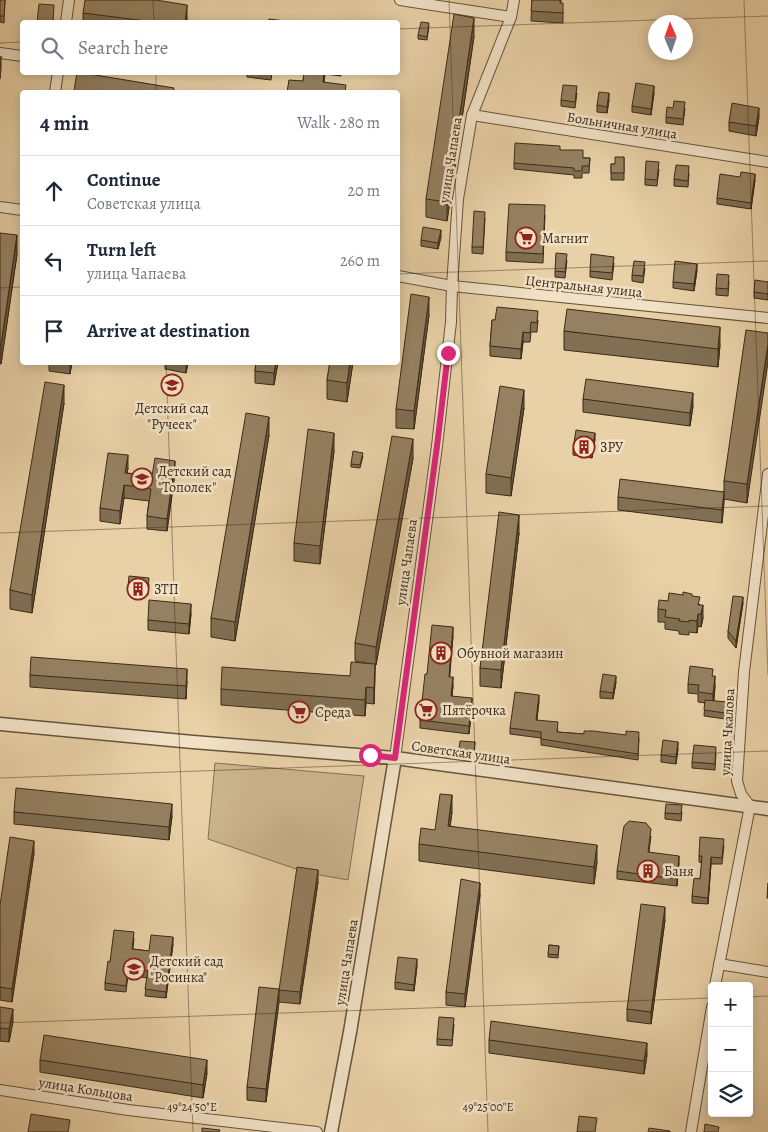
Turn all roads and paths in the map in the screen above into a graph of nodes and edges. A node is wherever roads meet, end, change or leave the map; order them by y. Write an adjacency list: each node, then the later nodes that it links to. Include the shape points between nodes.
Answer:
1 (69, 0): 5 (street)
2 (400, 0): 4 (street)
3 (514, 0): 4 (street, улица Чапаева)
4 (511, 16): 10 (street, улица Чапаева)
5 (66, 20)
6 (0, 53): 7 (street)
7 (20, 56)
8 (58, 75): 9 (street)
9 (55, 90)
10 (472, 115): 11 (street, Больничная улица); 15 (street, улица Чапаева, via 458,199)
11 (768, 162)
12 (0, 207): 13 (street)
13 (20, 210)
14 (400, 276): 15 (street, Центральная улица)
15 (452, 286): 16 (street, Центральная улица); 20 (street, улица Чапаева, via 437,446)
16 (768, 318)
17 (768, 474): 18 (street, улица Чкалова)
18 (764, 553): 21 (street, улица Чкалова, via 744,672 737,781)
19 (0, 724): 20 (street, Советская улица)
20 (395, 758): 21 (street, Советская улица); 29 (street, улица Чапаева)
21 (750, 806): 22 (street, Советская улица); 23 (street)
22 (768, 809)
23 (719, 964): 24 (street); 25 (street)
24 (768, 972)
25 (716, 982)
26 (709, 1027): 30 (street)
27 (0, 1090): 28 (street, улица Кольцова, via 128,1110)
28 (317, 1132)
29 (331, 1132)
30 (691, 1132)

